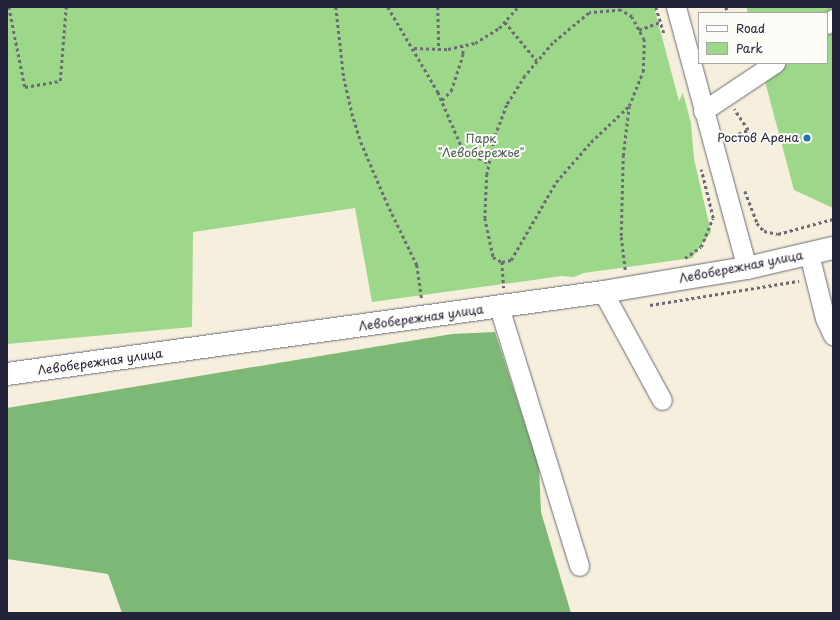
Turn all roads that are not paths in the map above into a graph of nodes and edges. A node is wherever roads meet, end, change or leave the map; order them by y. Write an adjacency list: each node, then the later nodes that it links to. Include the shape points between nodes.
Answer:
1 (676, 7): 3 (street)
2 (773, 64): 3 (street, via 727,98)
3 (703, 111): 6 (street)
4 (833, 248): 5 (main road, Левобережная улица)
5 (809, 254): 6 (main road, Левобережная улица); 9 (street, via 825,318)
6 (747, 268): 7 (main road, Левобережная улица)
7 (603, 292): 8 (main road, Левобережная улица); 11 (street)
8 (502, 298): 10 (main road, Левобережная улица); 12 (street)
9 (833, 335)
10 (7, 374)
11 (662, 400)
12 (579, 566)

